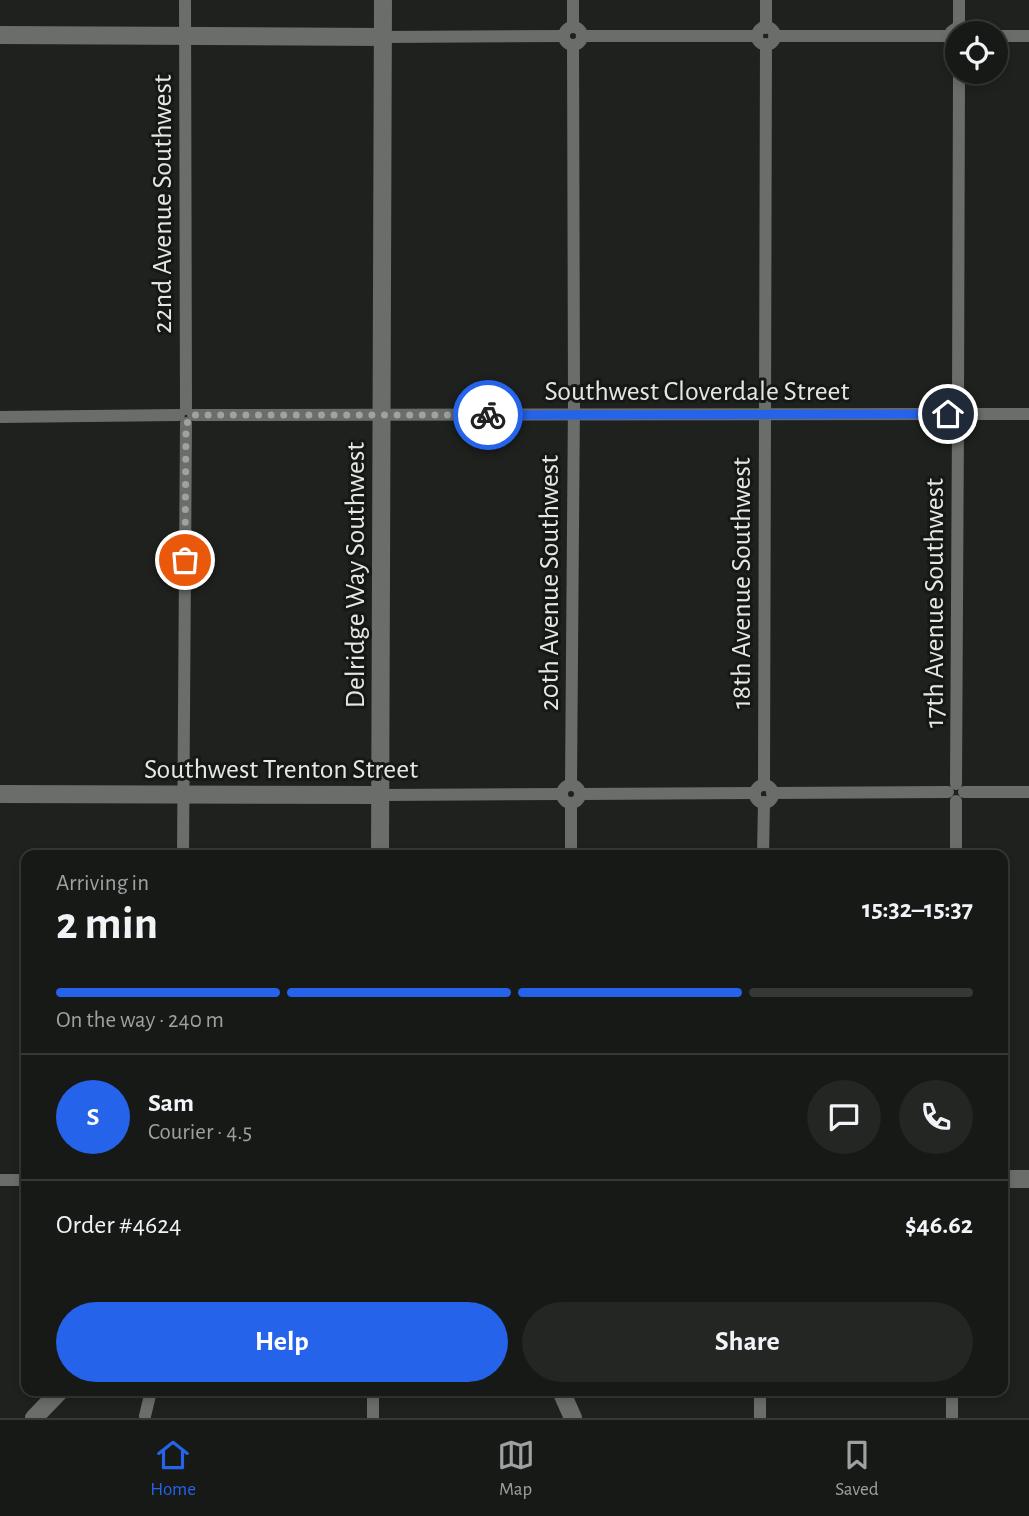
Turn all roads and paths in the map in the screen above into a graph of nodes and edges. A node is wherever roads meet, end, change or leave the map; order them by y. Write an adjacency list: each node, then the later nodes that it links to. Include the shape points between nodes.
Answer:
1 (185, 0): 9 (street, 22nd Avenue Southwest)
2 (383, 0): 14 (main road, Delridge Way Southwest)
3 (573, 0): 10 (street, 20th Avenue Southwest)
4 (766, 0): 11 (street, 18th Avenue Southwest)
5 (959, 0): 6 (street)
6 (958, 21)
7 (0, 35): 9 (main road)
8 (945, 35): 11 (street)
9 (186, 36): 14 (main road); 18 (street, 22nd Avenue Southwest)
10 (573, 36): 11 (street); 14 (street); 20 (street, 20th Avenue Southwest)
11 (766, 36): 21 (street, 18th Avenue Southwest)
12 (1008, 36): 13 (street)
13 (1029, 36)
14 (383, 37): 19 (main road, Delridge Way Southwest)
15 (959, 84): 16 (street, 17th Avenue Southwest)
16 (958, 414): 17 (street, Southwest Cloverdale Street); 21 (street, Southwest Cloverdale Street); 25 (street, 17th Avenue Southwest)
17 (1029, 414)
18 (186, 415): 19 (street, Southwest Cloverdale Street); 22 (street, Southwest Cloverdale Street); 28 (street, 22nd Avenue Southwest)
19 (380, 415): 20 (street, Southwest Cloverdale Street); 29 (main road, Delridge Way Southwest)
20 (574, 415): 21 (street, Southwest Cloverdale Street); 27 (street, 20th Avenue Southwest)
21 (765, 415): 24 (street, 18th Avenue Southwest)
22 (0, 417)
23 (1029, 792): 25 (street, Southwest Trenton Street)
24 (764, 793): 25 (street, Southwest Trenton Street); 27 (street, Southwest Trenton Street); 33 (street, 18th Avenue Southwest)
25 (956, 793): 34 (street, 17th Avenue Southwest)
26 (0, 794): 28 (main road, Southwest Trenton Street)
27 (571, 794): 29 (street, Southwest Trenton Street); 32 (street, 20th Avenue Southwest)
28 (184, 795): 29 (main road, Southwest Trenton Street); 30 (street, 22nd Avenue Southwest)
29 (380, 795): 31 (main road, Delridge Way Southwest)
30 (183, 850)
31 (380, 850)
32 (571, 850)
33 (763, 850)
34 (956, 850)
35 (0, 1180): 36 (street)
36 (21, 1180)
37 (1008, 1180): 38 (main road)
38 (1029, 1180)
39 (55, 1396): 46 (main road)
40 (150, 1396): 45 (street)
41 (373, 1396): 47 (street)
42 (565, 1396): 48 (main road)
43 (760, 1396): 49 (street)
44 (952, 1396): 50 (street)
45 (145, 1416)
46 (34, 1418)
47 (373, 1418)
48 (573, 1418)
49 (760, 1418)
50 (952, 1418)

